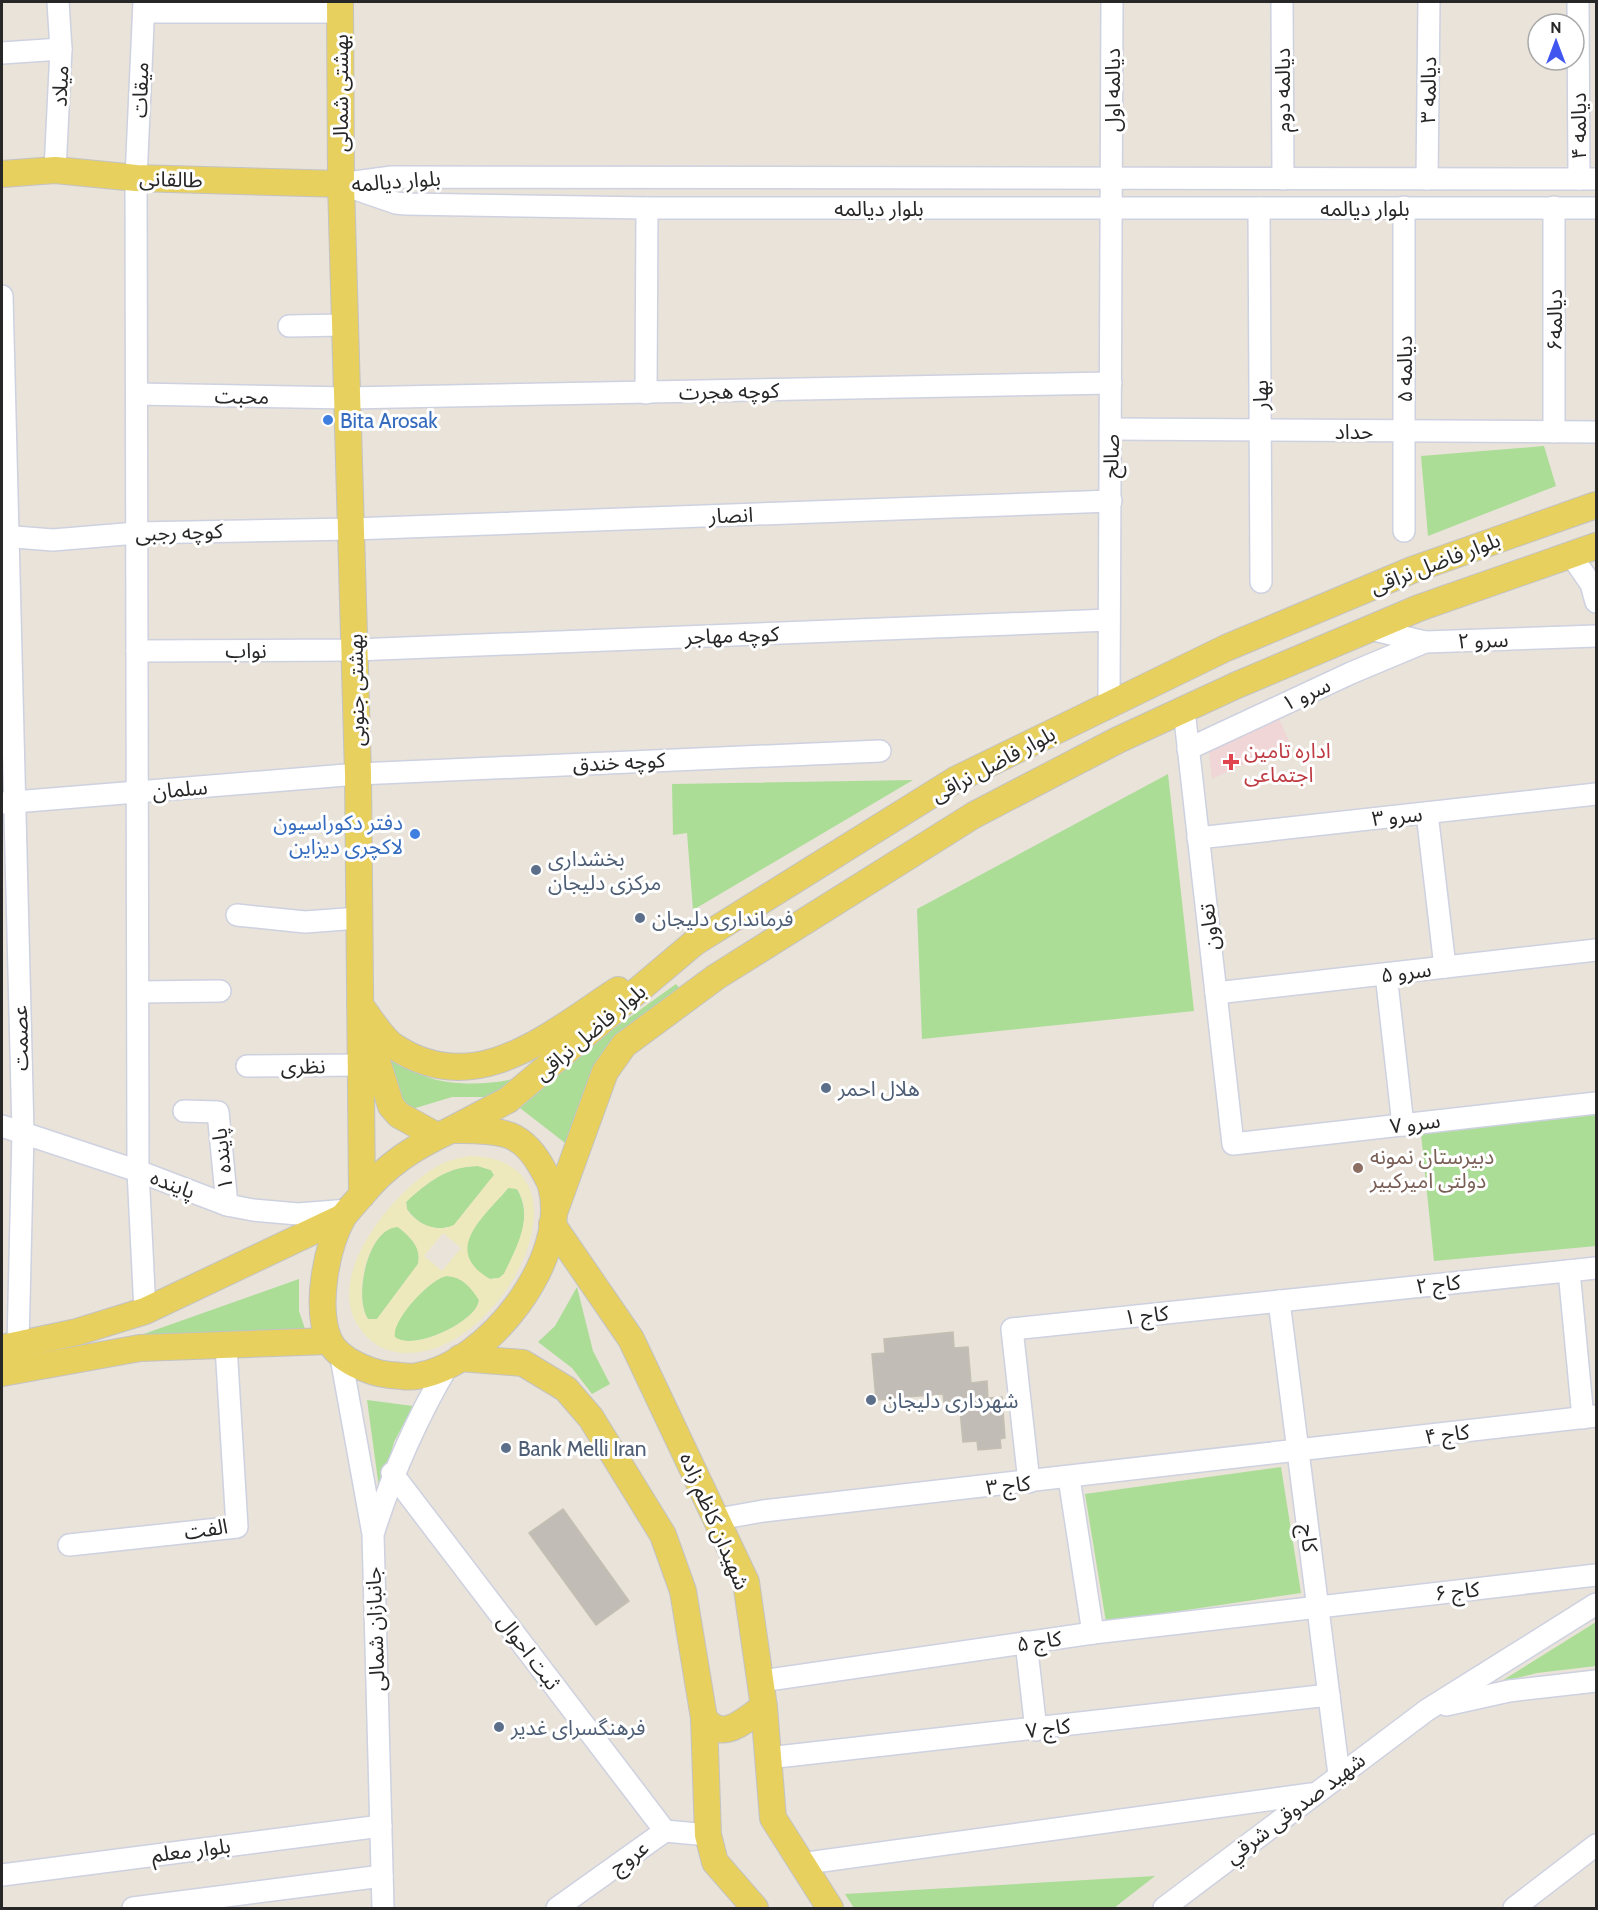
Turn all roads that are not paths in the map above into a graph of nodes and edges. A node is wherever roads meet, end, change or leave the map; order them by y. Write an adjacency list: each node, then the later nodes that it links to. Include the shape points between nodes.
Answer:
1 (58, 2): 8 (street, میلاد)
2 (1112, 2): 13 (street, دیالمه اول)
3 (1282, 2): 14 (street, دیالمه دوم)
4 (1429, 2): 15 (street, دیالمه ۳)
5 (1578, 2): 16 (street, دیالمه ۴)
6 (144, 7): 7 (street); 12 (street, میقات)
7 (340, 7): 17 (main road, بهشتی شمالی)
8 (62, 49): 9 (street); 10 (street, میلاد)
9 (2, 53)
10 (55, 170): 11 (main road, طالقانی); 12 (main road, طالقانی)
11 (2, 174)
12 (136, 178): 17 (main road, طالقانی); 29 (street, میقات)
13 (1112, 178): 14 (street, بلوار دیالمه); 17 (street, بلوار دیالمه, via 392,177); 21 (street, دیالمه اول)
14 (1282, 179): 15 (street, بلوار دیالمه)
15 (1427, 179): 16 (street, بلوار دیالمه)
16 (1588, 179)
17 (341, 184): 20 (street, بلوار دیالمه, via 396,203); 25 (main road, بهشتی جنوبی)
18 (1404, 207): 19 (street, بلوار دیالمه); 22 (street, بلوار دیالمه); 33 (street, دیالمه ۵)
19 (1554, 207): 23 (street, بلوار دیالمه); 34 (street, دیالمه۶)
20 (647, 208): 21 (street, بلوار دیالمه); 28 (street)
21 (1113, 208): 22 (street, بلوار دیالمه); 27 (street, صالح)
22 (1259, 208): 32 (street, بهار)
23 (1596, 208)
24 (2, 296): 41 (street, عصمت)
25 (345, 325): 26 (street); 30 (main road, بهشتی جنوبی)
26 (289, 326)
27 (1111, 383): 28 (street, کوچه هجرت); 31 (street, صالح)
28 (646, 393): 30 (street, کوچه هجرت)
29 (137, 394): 30 (street, محبت); 40 (street, میقات)
30 (348, 398): 38 (main road, بهشتی جنوبی)
31 (1111, 429): 32 (street, حداد); 36 (street, صالح)
32 (1260, 430): 33 (street, حداد); 44 (street, بهار)
33 (1404, 431): 34 (street, حداد); 39 (street, دیالمه ۵)
34 (1554, 432): 35 (street, حداد)
35 (1596, 432)
36 (1111, 501): 38 (street, انصار); 46 (street, صالح)
37 (1596, 505): 52 (main road, بلوار فاضل نراقی, via 1412,570 1226,648)
38 (352, 529): 40 (street, کوچه رجبی); 50 (main road, بهشتی جنوبی)
39 (1404, 531)
40 (137, 533): 41 (street, کوچه رجبی, via 53,540); 51 (street, میقات)
41 (4, 536): 59 (street, عصمت)
42 (1596, 546): 43 (main road, بلوار فاضل نراقی)
43 (1571, 555): 45 (street); 47 (main road, بلوار فاضل نراقی)
44 (1261, 582)
45 (1595, 589)
46 (1109, 620): 50 (street, کوچه مهاجر); 52 (street, صالح)
47 (1370, 629): 49 (street, سرو ۲); 53 (main road, بلوار فاضل نراقی)
48 (1596, 636): 49 (street, سرو ۲)
49 (1425, 642): 54 (street, سرو ۱)
50 (355, 650): 51 (street, نواب); 56 (main road, بهشتی جنوبی)
51 (137, 651): 57 (street, میقات)
52 (1109, 704): 64 (main road, بلوار فاضل نراقی, via 955,780)
53 (1184, 710): 54 (street, تعاون); 84 (main road, بلوار فاضل نراقی, via 974,815 716,977 624,1045 605,1072)
54 (1188, 749): 61 (street, تعاون)
55 (880, 751): 56 (street, کوچه خندق)
56 (358, 774): 57 (street, سلمان); 63 (main road, بهشتی جنوبی)
57 (137, 792): 59 (street, سلمان); 69 (street, میقات)
58 (1596, 794): 60 (street, سرو ۳)
59 (8, 803): 78 (street, عصمت)
60 (1427, 813): 61 (street, سرو ۳); 66 (street)
61 (1198, 838): 70 (street, تعاون)
62 (237, 915): 63 (street, via 305,921)
63 (359, 918): 71 (main road, بهشتی جنوبی)
64 (694, 943): 71 (main road, via 512,1058 472,1068 431,1064 394,1047); 79 (main road, بلوار فاضل نراقی, via 508,1100)
65 (1596, 950): 66 (street, سرو ۵)
66 (1445, 967): 67 (street, سرو ۵)
67 (1386, 974): 70 (street, سرو ۵); 76 (street)
68 (220, 991): 69 (street)
69 (138, 992): 81 (street, میقات)
70 (1216, 993): 80 (street, تعاون)
71 (360, 1005): 72 (main road, بهشتی جنوبی); 79 (main road, via 391,1106 399,1115)
72 (358, 1065): 73 (street, نظری); 83 (main road, بهشتی جنوبی)
73 (247, 1066)
74 (1596, 1103): 76 (street, سرو ۷)
75 (184, 1111): 82 (street, پاینده ۱, via 218,1112)
76 (1403, 1125): 80 (street, سرو ۷)
77 (2, 1126): 78 (street, پاینده)
78 (23, 1132): 81 (street, پاینده); 89 (street, عصمت)
79 (444, 1133): 83 (main road, بلوار فاضل نراقی, via 419,1144 389,1166); 84 (main road, via 481,1130 506,1134 534,1153 551,1185)
80 (1233, 1144)
81 (138, 1171): 82 (street, پاینده); 88 (street, میقات)
82 (227, 1204): 83 (street, پاینده, via 298,1214)
83 (351, 1207): 88 (main road); 91 (main road, via 325,1266 323,1302)
84 (553, 1219): 92 (main road, بلوار فاضل نراقی, via 544,1254 527,1293 504,1324); 99 (main road, شهیدان کاظم زاده, via 631,1339)
85 (1596, 1268): 86 (street, کاج ۲)
86 (1569, 1271): 87 (street, کاج ۲); 94 (street)
87 (1279, 1301): 95 (street, کاج); 98 (street, کاج ۱, via 1012,1329)
88 (145, 1311): 89 (main road, via 77,1332)
89 (10, 1346)
90 (226, 1346): 91 (main road); 93 (main road, via 140,1348); 101 (street, الفت, via 237,1527)
91 (334, 1347): 92 (main road, via 351,1362 377,1374 416,1377); 100 (street, جانبازان شمالی)
92 (453, 1363): 96 (street, via 418,1417); 114 (main road, via 523,1363 566,1389 591,1418 663,1535 675,1563)
93 (2, 1373)
94 (1590, 1417): 95 (street, کاج ۴)
95 (1298, 1451): 97 (street, کاج ۳); 106 (street, کاج)
96 (392, 1473): 100 (street); 120 (street, ثبت احوال)
97 (1069, 1478): 98 (street, کاج ۳); 107 (street)
98 (1029, 1482): 99 (street, کاج ۳)
99 (718, 1519): 109 (main road, شهیدان کاظم زاده, via 746,1582)
100 (373, 1534): 119 (street, جانبازان شمالی)
101 (69, 1545)
102 (1596, 1558): 104 (street)
103 (1596, 1575): 104 (street, کاج ۶)
104 (1572, 1578): 106 (street, کاج ۶)
105 (1596, 1604): 113 (street, شهید صدوقی شرقي)
106 (1318, 1606): 107 (street, کاج ۵); 111 (street, کاج)
107 (1093, 1633): 108 (street, کاج ۵)
108 (1026, 1642): 109 (street, کاج ۵); 115 (street)
109 (761, 1681): 112 (main road, شهیدان کاظم زاده)
110 (1596, 1681): 113 (street, شهید صدوقی شرقي, via 1509,1691)
111 (1329, 1695): 115 (street, کاج ۷); 117 (street, کاج)
112 (764, 1707): 114 (main road, via 731,1730 715,1729); 116 (main road, شهیدان کاظم زاده)
113 (1427, 1710): 117 (street, شهید صدوقی شرقي)
114 (704, 1718): 121 (main road)
115 (1036, 1730): 116 (street, کاج ۷)
116 (768, 1758): 123 (main road, شهیدان کاظم زاده, via 773,1818)
117 (1339, 1775): 118 (street, شهید صدوقی شرقي)
118 (1312, 1794): 123 (street); 133 (street, شهید صدوقی شرقي)
119 (381, 1826): 124 (street, بلوار معلم); 125 (street, جانبازان شمالی)
120 (665, 1831): 121 (street, عروج); 130 (street, عروج)
121 (708, 1835): 131 (main road, via 715,1862)
122 (1596, 1845): 134 (street)
123 (800, 1864): 132 (main road, شهیدان کاظم زاده)
124 (2, 1875)
125 (382, 1876): 126 (street); 129 (street, جانبازان شمالی)
126 (263, 1891): 127 (street); 128 (street)
127 (133, 1908)
128 (240, 1908)
129 (383, 1908)
130 (557, 1908)
131 (754, 1908)
132 (830, 1908)
133 (1164, 1908)
134 (1514, 1908)

